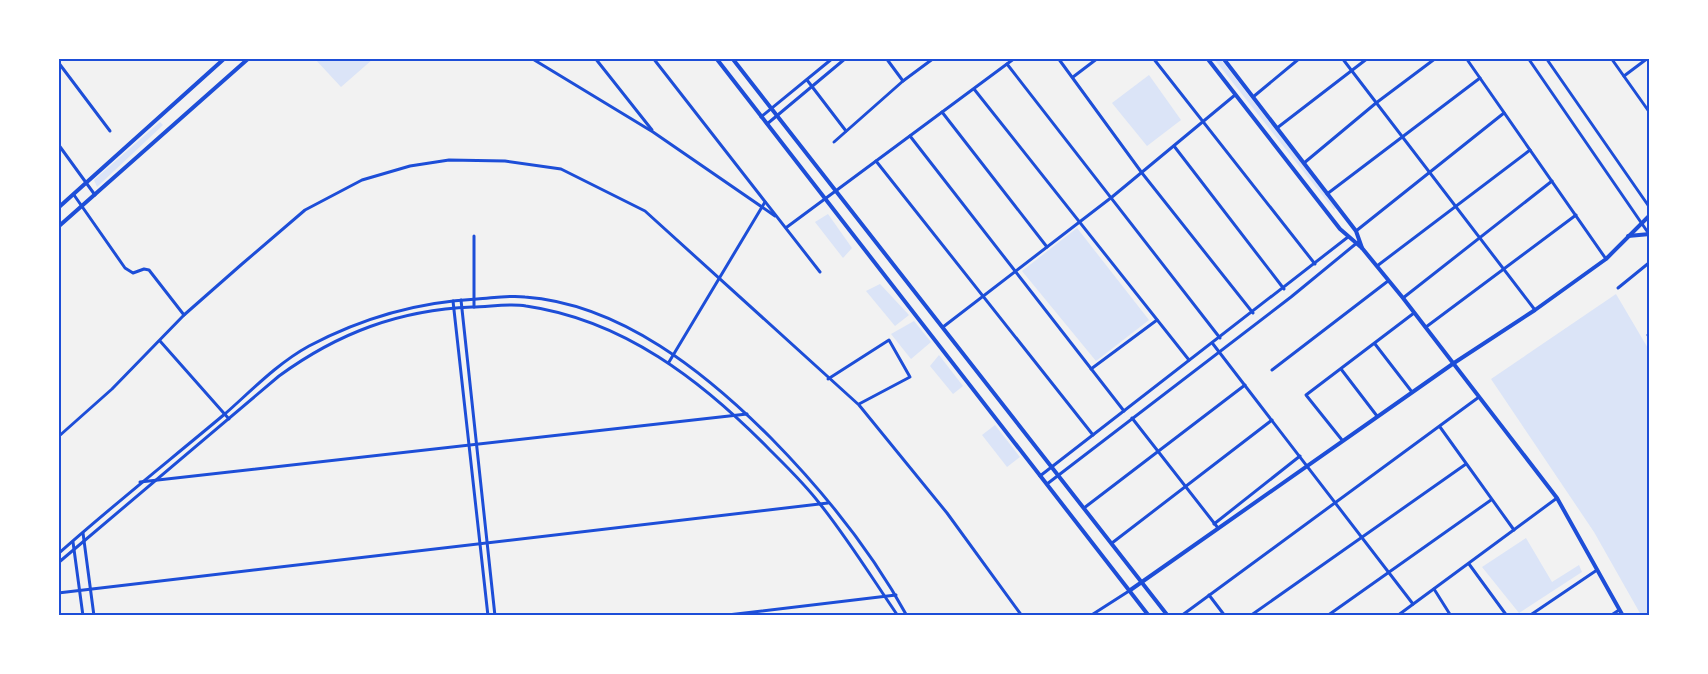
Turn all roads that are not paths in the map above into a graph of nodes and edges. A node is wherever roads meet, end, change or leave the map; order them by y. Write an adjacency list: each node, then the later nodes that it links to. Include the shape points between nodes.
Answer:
1 (225, 58): 65 (street)
2 (249, 58): 69 (street)
3 (531, 58): 30 (street)
4 (539, 58): 30 (street)
5 (595, 58): 53 (street)
6 (653, 58): 72 (street)
7 (716, 58): 47 (street)
8 (732, 58): 42 (street)
9 (833, 58): 35 (street)
10 (846, 58): 37 (street)
11 (886, 58): 36 (street)
12 (934, 58): 36 (street)
13 (1015, 58): 29 (street)
14 (1058, 58): 33 (street)
15 (1098, 58): 33 (street)
16 (1153, 58): 48 (street)
17 (1207, 58): 39 (street)
18 (1223, 58): 40 (street)
19 (1300, 58): 40 (street)
20 (1342, 58): 31 (street)
21 (1368, 58): 31 (street)
22 (1436, 58): 41 (street)
23 (1466, 58): 34 (street)
24 (1528, 58): 82 (street)
25 (1546, 58): 75 (street)
26 (1611, 58): 32 (street)
27 (1648, 58): 32 (street)
28 (58, 62): 51 (street)
29 (1007, 64): 38 (street); 70 (street)
30 (545, 66): 53 (street)
31 (1352, 71): 41 (street); 50 (street)
32 (1623, 76): 45 (street)
33 (1073, 78): 63 (street)
34 (1480, 78): 44 (street); 55 (street)
35 (807, 80): 37 (street); 42 (street)
36 (903, 81): 52 (street)
37 (812, 86): 46 (street); 52 (street)
38 (974, 89): 43 (street); 81 (street)
39 (1236, 95): 48 (street); 88 (street)
40 (1253, 97): 50 (street)
41 (1376, 103): 55 (street); 61 (street)
42 (772, 109): 46 (street); 47 (street)
43 (942, 112): 54 (street); 93 (street)
44 (1504, 113): 59 (street); 62 (street)
45 (1650, 113)
46 (778, 116): 49 (street); 66 (street)
47 (761, 117): 49 (street)
48 (1202, 121): 58 (street); 97 (street)
49 (767, 124): 71 (street)
50 (1277, 128): 61 (street)
51 (110, 131)
52 (846, 131): 56 (street)
53 (653, 132): 77 (street)
54 (910, 136): 60 (street); 100 (street)
55 (1402, 137): 62 (street); 67 (street)
56 (834, 142)
57 (58, 144): 65 (street)
58 (1174, 146): 63 (street); 105 (street)
59 (1530, 150): 64 (street); 73 (street)
60 (876, 161): 66 (street); 106 (street)
61 (1304, 164): 67 (street)
62 (1429, 172): 73 (street); 85 (street)
63 (1142, 173): 70 (street); 117 (street)
64 (1552, 181): 78 (street); 89 (street)
65 (87, 183): 68 (street); 69 (street)
66 (836, 191): 71 (street); 123 (street)
67 (1327, 194): 85 (street)
68 (74, 195): 74 (street); 76 (street)
69 (95, 195): 74 (street)
70 (1112, 198): 81 (street); 125 (street)
71 (825, 199): 84 (street); 164 (street)
72 (765, 202): 77 (street); 80 (street)
73 (1456, 206): 89 (street); 98 (street)
74 (82, 207): 83 (street); 119 (street, via 124,268 133,273 149,270)
75 (1650, 207)
76 (58, 208)
77 (761, 208): 80 (street); 102 (street)
78 (1576, 215): 95 (street); 99 (street)
79 (1650, 215): 82 (street)
80 (775, 216): 84 (street)
81 (1080, 222): 93 (street); 122 (street)
82 (1641, 222): 86 (street); 90 (street)
83 (58, 227)
84 (787, 227): 101 (street)
85 (1356, 231): 88 (street); 91 (street)
86 (1649, 234): 90 (street)
87 (474, 236): 108 (street)
88 (1348, 237): 92 (street); 97 (street)
89 (1480, 237): 99 (street); 107 (street)
90 (1627, 237): 95 (street)
91 (1361, 240): 92 (street); 94 (street)
92 (1356, 244): 94 (street); 130 (street)
93 (1047, 247): 100 (street)
94 (1362, 248): 98 (street)
95 (1606, 259): 116 (street)
96 (1650, 262): 104 (street)
97 (1315, 264): 105 (street)
98 (1377, 266): 103 (street)
99 (1504, 269): 116 (street); 124 (street)
100 (1015, 270): 106 (street); 136 (street)
101 (820, 272)
102 (718, 279): 119 (street, via 645,211 561,169 505,161 449,160 362,180 305,210); 132 (street); 139 (street)
103 (1388, 281): 107 (street); 138 (street)
104 (1618, 288)
105 (1284, 289): 117 (street)
106 (982, 295): 123 (street); 153 (street)
107 (1403, 298): 118 (street)
108 (474, 299): 109 (street); 111 (street); 115 (street, via 525,297)
109 (461, 300): 110 (street); 114 (street)
110 (453, 301): 112 (street); 113 (street)
111 (474, 307): 114 (street); 121 (street, via 525,305)
112 (408, 308): 120 (street); 129 (street, via 366,319)
113 (454, 308): 114 (street); 120 (street); 156 (street)
114 (461, 308): 157 (street)
115 (573, 308): 121 (street); 132 (street, via 608,318)
116 (1535, 310): 135 (street)
117 (1253, 313): 125 (street)
118 (1414, 313): 124 (street); 127 (street)
119 (184, 315): 126 (street)
120 (410, 315): 131 (street, via 367,326)
121 (570, 316): 134 (street, via 607,327)
122 (1157, 320): 133 (street); 136 (street)
123 (943, 327): 161 (street)
124 (1426, 328): 135 (street)
125 (1220, 338): 128 (street)
126 (160, 341): 145 (street); 154 (street)
127 (1374, 343): 137 (street); 141 (street)
128 (1213, 344): 130 (street); 133 (street)
129 (308, 347): 131 (street); 145 (street, via 275,369)
130 (1220, 352): 140 (street); 149 (street)
131 (311, 353): 150 (street)
132 (673, 354): 134 (street); 146 (street)
133 (1189, 360): 144 (street)
134 (669, 362): 147 (street)
135 (1454, 363): 141 (street); 142 (street)
136 (1091, 369): 144 (street)
137 (1341, 369): 148 (street); 155 (street, via 1306,395)
138 (1272, 370)
139 (828, 379): 143 (street); 143 (street, via 888,340 910,376)
140 (1245, 386): 151 (street); 158 (street)
141 (1412, 392): 148 (street)
142 (1480, 396): 152 (street); 169 (street)
143 (859, 405): 210 (street, via 947,513)
144 (1124, 411): 153 (street)
145 (225, 413): 150 (street); 166 (street)
146 (747, 414): 147 (street); 171 (street)
147 (736, 416): 157 (street); 173 (street)
148 (1377, 417): 155 (street)
149 (1132, 418): 158 (street); 163 (street)
150 (229, 419): 165 (street)
151 (1272, 420): 159 (street); 168 (street)
152 (1440, 426): 160 (street); 172 (street)
153 (1093, 435): 161 (street)
154 (58, 437)
155 (1342, 440): 162 (street)
156 (469, 444): 157 (street); 165 (street); 182 (street)
157 (477, 444): 183 (street)
158 (1158, 452): 168 (street); 174 (street)
159 (1300, 456): 162 (street); 175 (street)
160 (1466, 464): 170 (street); 179 (street)
161 (1052, 466): 163 (street); 164 (street)
162 (1308, 467): 172 (street); 176 (street)
163 (1059, 475): 167 (street); 174 (street)
164 (1041, 476): 167 (street)
165 (154, 481): 166 (street); 180 (street)
166 (140, 482): 178 (street)
167 (1047, 484): 194 (street)
168 (1185, 487): 175 (street); 184 (street)
169 (1557, 498): 177 (street); 189 (street)
170 (1491, 500): 177 (street); 190 (street)
171 (830, 502): 173 (street); 197 (street)
172 (1335, 502): 179 (street); 198 (street)
173 (820, 503): 183 (street); 199 (street)
174 (1084, 508): 184 (street)
175 (1214, 524): 176 (street)
176 (1219, 529): 191 (street)
177 (1514, 530): 188 (street)
178 (83, 533): 180 (street); 181 (street)
179 (1362, 537): 190 (street); 216 (street)
180 (84, 539): 185 (street); 192 (street)
181 (73, 542): 185 (street); 186 (street)
182 (480, 542): 183 (street); 192 (street); 204 (street)
183 (487, 542): 205 (street)
184 (1112, 543): 191 (street)
185 (75, 548): 187 (street); 195 (street)
186 (58, 555)
187 (58, 563)
188 (1469, 563): 193 (street); 220 (street)
189 (1597, 570): 201 (street); 221 (street)
190 (1388, 572): 200 (street); 217 (street)
191 (1142, 583): 194 (street); 213 (street)
192 (91, 589): 195 (street); 203 (street)
193 (1433, 589): 200 (street); 219 (street)
194 (1129, 591): 211 (street); 212 (street)
195 (80, 592): 196 (street); 202 (street)
196 (58, 593)
197 (896, 595): 199 (street); 209 (street)
198 (1209, 595): 214 (street); 215 (street)
199 (885, 596): 207 (street); 208 (street)
200 (1413, 604): 218 (street)
201 (1619, 610): 222 (street); 223 (street)
202 (83, 615)
203 (94, 615)
204 (488, 615)
205 (495, 615)
206 (718, 615): 207 (street)
207 (725, 615)
208 (898, 615)
209 (907, 615)
210 (1022, 615)
211 (1090, 615)
212 (1149, 615)
213 (1168, 615)
214 (1181, 615)
215 (1225, 615)
216 (1250, 615)
217 (1327, 615)
218 (1397, 615)
219 (1451, 615)
220 (1507, 615)
221 (1529, 615)
222 (1610, 615)
223 (1623, 615)

